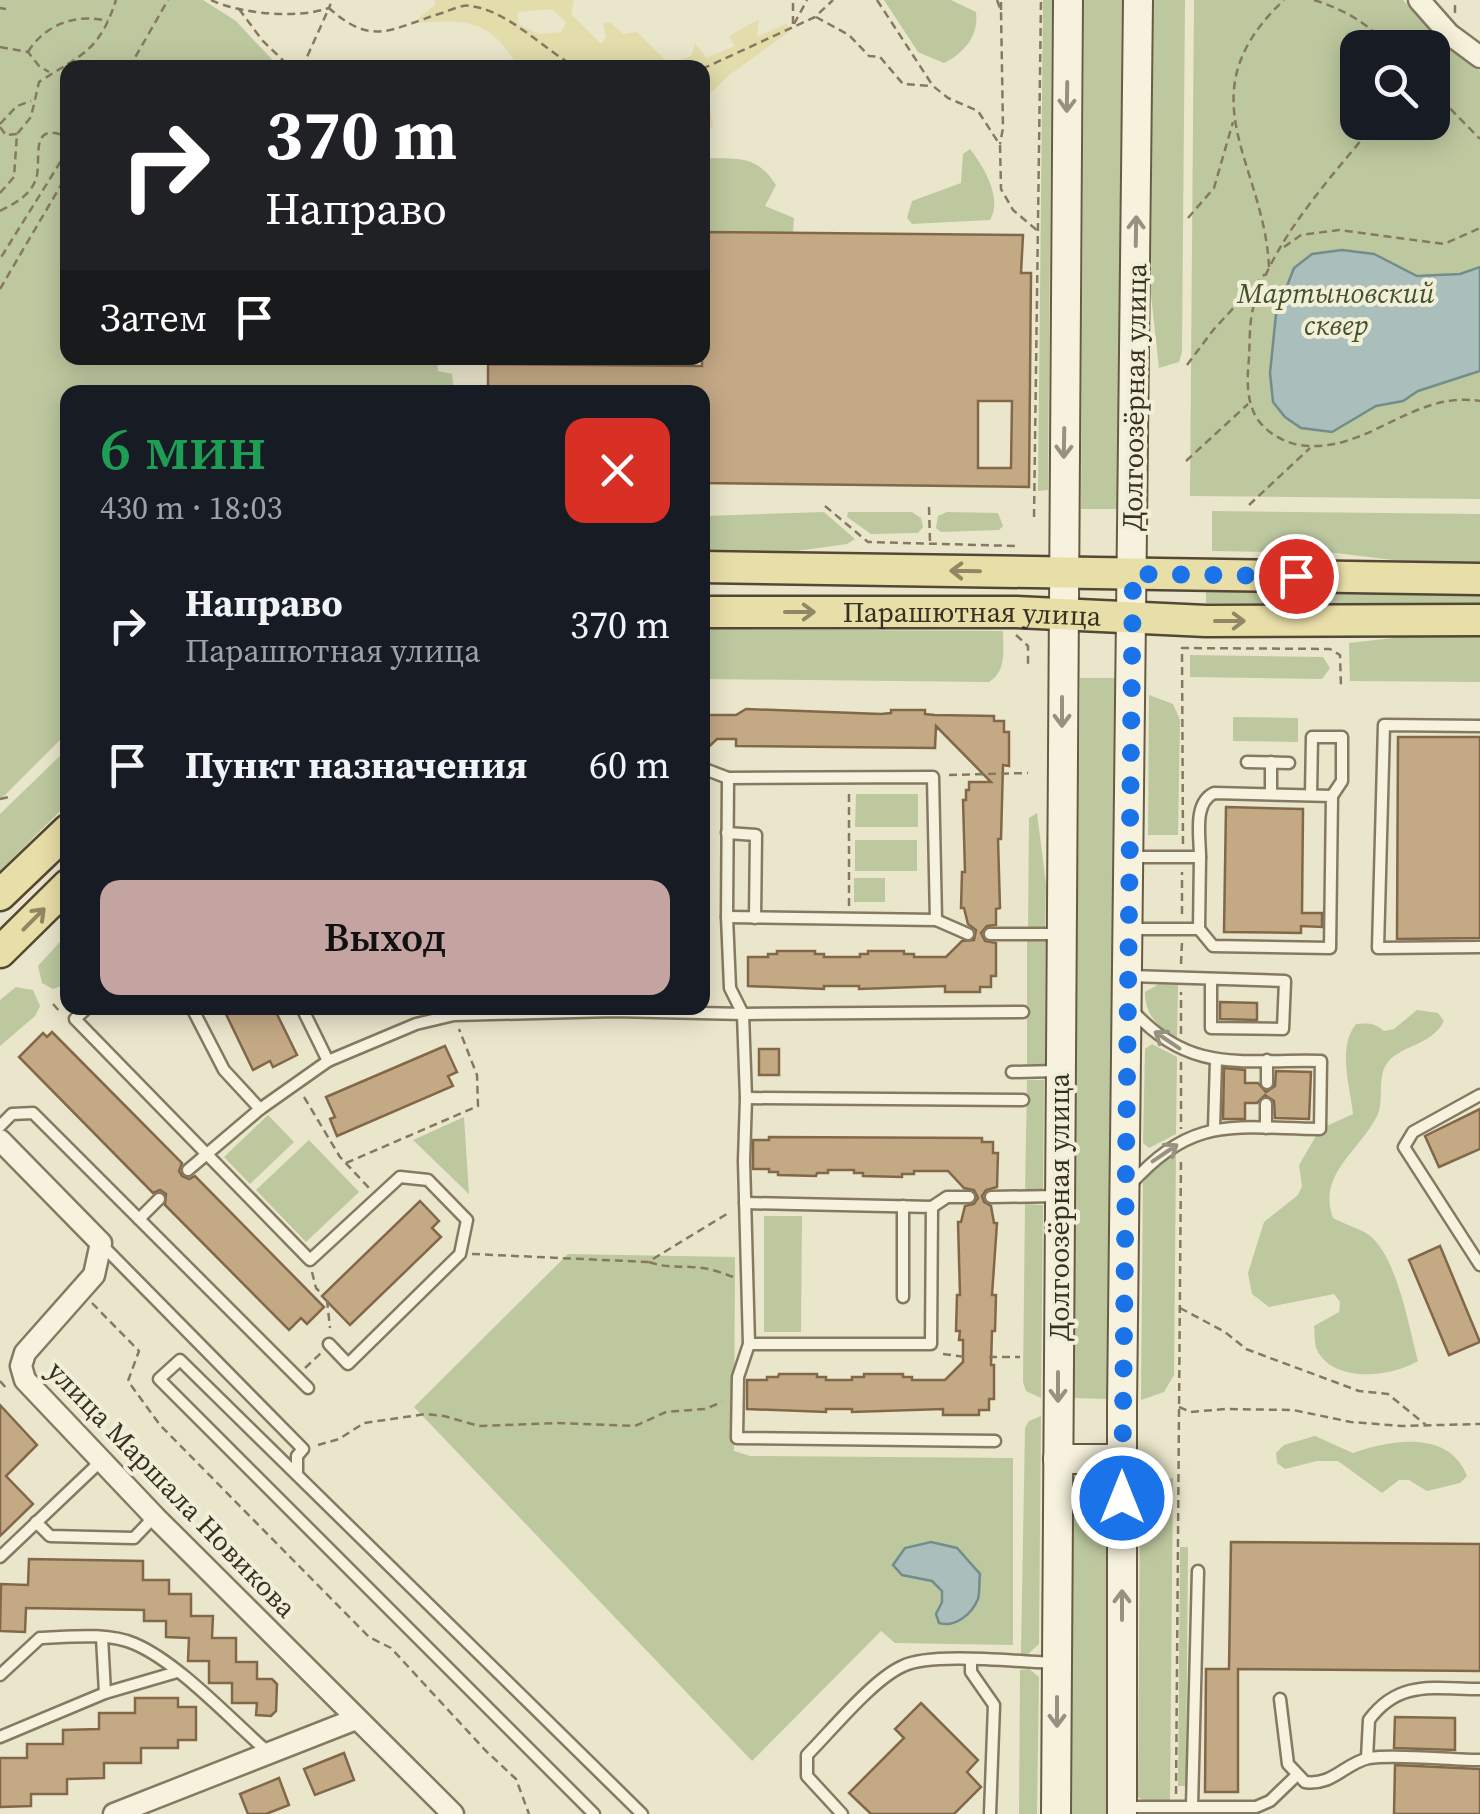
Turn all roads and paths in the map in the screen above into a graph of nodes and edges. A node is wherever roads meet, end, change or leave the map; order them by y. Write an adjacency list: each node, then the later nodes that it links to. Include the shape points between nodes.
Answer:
1 (115, 0): 21 (path)
2 (168, 0): 28 (path)
3 (212, 0): 17 (path)
4 (332, 0): 18 (path)
5 (793, 0): 22 (path)
6 (808, 0): 22 (path)
7 (833, 0): 19 (path)
8 (877, 0): 35 (path)
9 (999, 0): 44 (path)
10 (1041, 0): 51 (path)
11 (1068, 0): 70 (main road, Долгоозёрная улица, one-way to 70)
12 (1138, 0): 71 (main road, Долгоозёрная улица, one-way to 12)
13 (1284, 0): 38 (path, via 1244,49)
14 (1314, 0): 23 (path)
15 (1419, 0): 26 (street)
16 (1456, 0): 20 (path)
17 (238, 7): 18 (path, via 308,16); 29 (path)
18 (329, 8): 30 (path); 31 (path, via 350,28 381,32 469,5 499,15)
19 (815, 17): 22 (path); 35 (path, via 880,57 902,84)
20 (1454, 18)
21 (110, 22): 25 (path, via 89,16 55,25); 27 (path, via 96,44)
22 (793, 26): 32 (path)
23 (1375, 30)
24 (0, 47): 25 (path)
25 (28, 52): 34 (path)
26 (1480, 57)
27 (73, 60)
28 (134, 60)
29 (283, 60)
30 (306, 60)
31 (562, 60)
32 (710, 65)
33 (60, 69): 34 (path)
34 (52, 74): 36 (path, via 39,82)
35 (933, 86): 44 (path, via 978,111)
36 (33, 100): 39 (path); 40 (path, via 32,117)
37 (1450, 108): 42 (path)
38 (1233, 120): 49 (path, via 1214,188); 55 (path, via 1267,238)
39 (0, 125): 40 (path, via 6,135)
40 (17, 134): 47 (path, via 14,176)
41 (60, 134): 48 (path, via 44,134 37,142 38,175 20,201)
42 (1480, 138)
43 (1361, 140): 52 (path)
44 (1000, 146): 51 (path, via 1000,189)
45 (60, 162): 53 (path)
46 (60, 186): 56 (path)
47 (0, 193)
48 (0, 211)
49 (1188, 218)
50 (1480, 228): 52 (path, via 1444,244 1338,230 1301,235)
51 (1039, 232): 66 (path)
52 (1279, 251): 55 (path)
53 (2, 252): 54 (path)
54 (0, 259)
55 (1269, 270): 58 (path); 60 (path, via 1253,308)
56 (2, 280): 57 (path)
57 (0, 289)
58 (1187, 365)
59 (1480, 400): 61 (path, via 1404,413 1340,445)
60 (1249, 403): 61 (path, via 1275,436); 62 (path)
61 (1310, 447): 63 (path)
62 (1186, 461)
63 (1249, 505)
64 (825, 506): 67 (path, via 868,542)
65 (930, 508): 67 (path)
66 (1034, 517)
67 (930, 544): 68 (path)
68 (1017, 546)
69 (710, 567): 70 (main road, Парашютная улица, one-way to 69)
70 (1063, 573): 71 (main road, Парашютная улица); 74 (main road, Долгоозёрная улица)
71 (1133, 574): 72 (main road, Парашютная улица); 75 (main road, Долгоозёрная улица)
72 (1480, 579)
73 (710, 612): 74 (main road, Парашютная улица, one-way to 74)
74 (1062, 614): 75 (main road, Парашютная улица); 110 (main road, Долгоозёрная улица, one-way to 110)
75 (1132, 618): 76 (main road, Парашютная улица, one-way to 76); 96 (main road, Долгоозёрная улица)
76 (1480, 620)
77 (1016, 635): 78 (path, via 1028,646)
78 (1028, 668)
79 (1341, 688): 97 (path, via 1340,655 1330,649 1182,648)
80 (1480, 726): 111 (lane, via 1384,725 1378,948)
81 (1247, 762): 82 (lane)
82 (1271, 762): 83 (lane); 89 (lane)
83 (1289, 763)
84 (710, 771): 88 (lane)
85 (1028, 773): 87 (path)
86 (849, 777): 87 (lane); 88 (lane); 103 (path)
87 (934, 777): 104 (lane)
88 (728, 778): 94 (lane)
89 (1270, 794): 90 (lane); 98 (lane, via 1207,796 1200,806)
90 (1312, 795): 91 (lane); 91 (lane, via 1312,737 1342,737 1342,782)
91 (1332, 796): 107 (lane, via 1330,948 1213,946)
92 (9, 798): 93 (path)
93 (0, 800)
94 (728, 834): 101 (lane); 102 (lane, via 756,835)
95 (60, 838): 100 (main road)
96 (1130, 857): 97 (lane); 105 (main road, Долгоозёрная улица)
97 (1183, 857): 98 (lane); 106 (path)
98 (1200, 857): 107 (lane)
99 (60, 894): 112 (main road, one-way to 99)
100 (0, 895)
101 (727, 917): 102 (lane); 119 (lane, via 730,988)
102 (755, 918): 103 (lane)
103 (849, 919): 104 (lane)
104 (936, 920): 108 (lane)
105 (1128, 929): 106 (lane); 113 (main road, Долгоозёрная улица)
106 (1182, 929): 107 (lane); 114 (path)
107 (1199, 929)
108 (968, 934)
109 (990, 934): 110 (lane)
110 (1060, 934): 128 (main road, Долгоозёрная улица)
111 (1480, 948)
112 (0, 952)
113 (1128, 976): 114 (lane); 116 (main road, Долгоозёрная улица)
114 (1181, 976): 115 (lane); 124 (path)
115 (1211, 979): 115 (lane, via 1211,1028 1284,1029 1285,981)
116 (1128, 1005): 124 (lane, one-way to 116); 145 (main road, Долгоозёрная улица)
117 (710, 1012): 119 (lane)
118 (1024, 1012): 119 (lane)
119 (743, 1014): 133 (lane)
120 (80, 1015): 142 (lane, via 75,1020)
121 (196, 1015): 136 (lane, via 224,1070)
122 (305, 1015): 127 (lane)
123 (454, 1015): 127 (lane); 143 (path, via 477,1075 478,1106)
124 (1181, 1049): 125 (lane); 141 (path)
125 (1216, 1060): 126 (lane); 138 (lane)
126 (1268, 1060): 131 (lane); 139 (lane, via 1321,1061 1320,1130)
127 (328, 1061): 130 (lane)
128 (1060, 1071): 129 (lane); 149 (main road, Долгоозёрная улица)
129 (1012, 1072)
130 (296, 1083): 136 (lane); 143 (path)
131 (1267, 1083)
132 (1480, 1094): 159 (lane, via 1413,1132 1404,1147)
133 (746, 1098): 134 (lane); 151 (lane)
134 (1022, 1100)
135 (1266, 1104): 139 (lane)
136 (260, 1109): 142 (lane)
137 (0, 1126): 154 (lane, via 12,1114 33,1113)
138 (1214, 1128): 139 (lane); 141 (lane)
139 (1266, 1128)
140 (0, 1140): 155 (street)
141 (1181, 1142): 145 (lane, one-way to 141); 164 (path)
142 (205, 1153): 144 (lane); 157 (lane)
143 (346, 1162): 146 (path)
144 (188, 1170)
145 (1125, 1190): 179 (main road, Долгоозёрная улица)
146 (378, 1196): 156 (lane, via 400,1177 428,1180 466,1220); 157 (lane)
147 (969, 1196): 153 (lane)
148 (991, 1196): 149 (lane)
149 (1059, 1196): 178 (main road, Долгоозёрная улица, one-way to 178)
150 (159, 1199): 154 (lane)
151 (746, 1203): 152 (lane); 158 (path); 160 (lane)
152 (903, 1206): 153 (lane); 163 (lane)
153 (932, 1206): 167 (lane)
154 (139, 1219): 171 (lane)
155 (100, 1243): 161 (street, улица Маршала Новикова, via 94,1275); 177 (lane)
156 (460, 1254): 158 (path); 165 (lane, via 348,1364)
157 (310, 1260): 162 (path)
158 (648, 1262): 160 (path)
159 (1480, 1265)
160 (748, 1282): 166 (lane)
161 (80, 1291): 180 (street, улица Маршала Новикова, via 34,1339 22,1366 26,1380); 205 (path, via 139,1351 128,1380 160,1426 369,1636 391,1648 516,1779)
162 (323, 1295)
163 (903, 1297)
164 (1178, 1307): 173 (path); 175 (path, via 1246,1349 1358,1391 1388,1394)
165 (329, 1344)
166 (750, 1344): 167 (lane); 172 (lane)
167 (931, 1344): 168 (path, via 946,1357)
168 (966, 1357)
169 (988, 1357): 170 (path)
170 (1020, 1357)
171 (308, 1388)
172 (738, 1396): 176 (lane, via 736,1438); 177 (path, via 635,1426 479,1426 426,1414 385,1419)
173 (1178, 1407): 175 (path, via 1293,1410 1350,1422); 200 (path)
174 (1480, 1424): 175 (path)
175 (1426, 1425)
176 (995, 1441)
177 (304, 1449): 181 (lane)
178 (1058, 1459): 179 (main road); 188 (main road, Долгоозёрная улица)
179 (1122, 1459): 202 (main road, Долгоозёрная улица, one-way to 179)
180 (101, 1461): 182 (street, улица Маршала Новикова); 183 (lane)
181 (296, 1473): 206 (lane, via 180,1360 159,1379); 207 (lane)
182 (155, 1516): 183 (lane, via 134,1538 50,1536); 194 (street, улица Маршала Новикова)
183 (36, 1522): 184 (lane)
184 (0, 1556)
185 (1198, 1571): 201 (lane)
186 (102, 1637): 189 (lane, via 134,1643); 190 (lane, via 40,1638); 192 (lane)
187 (971, 1661): 188 (lane); 208 (lane, via 904,1664 807,1755 807,1776); 209 (lane, via 994,1705)
188 (1057, 1664): 210 (main road, Долгоозёрная улица, one-way to 210)
189 (177, 1672): 192 (lane); 196 (lane)
190 (0, 1676)
191 (1480, 1689): 197 (lane, via 1412,1689 1390,1697 1369,1720)
192 (105, 1693): 195 (lane)
193 (1280, 1700): 199 (lane, via 1288,1764)
194 (356, 1719): 196 (street); 204 (street, улица Маршала Новикова)
195 (0, 1736)
196 (270, 1754): 203 (street)
197 (1367, 1758): 198 (lane); 199 (lane, via 1332,1780 1316,1784)
198 (1480, 1760)
199 (1296, 1776): 201 (lane, via 1256,1807)
200 (1176, 1806): 201 (lane); 202 (lane)
201 (1192, 1806)
202 (1122, 1811)
203 (114, 1814)
204 (453, 1814)
205 (529, 1814)
206 (594, 1814)
207 (642, 1814)
208 (842, 1814)
209 (990, 1814)
210 (1056, 1814)

